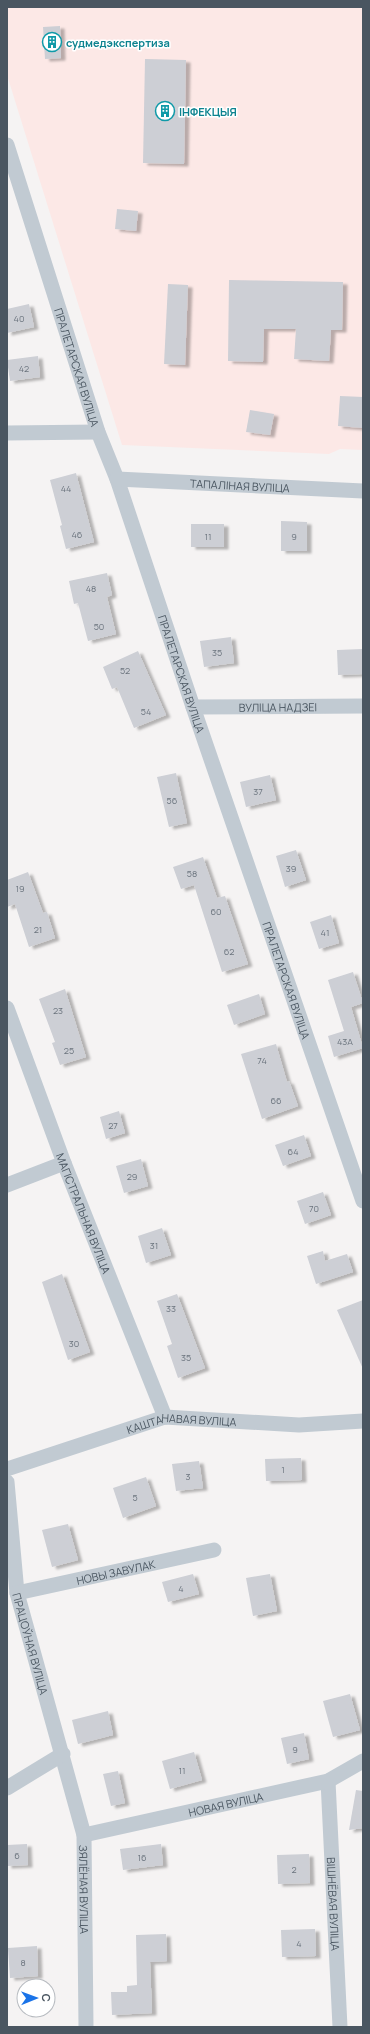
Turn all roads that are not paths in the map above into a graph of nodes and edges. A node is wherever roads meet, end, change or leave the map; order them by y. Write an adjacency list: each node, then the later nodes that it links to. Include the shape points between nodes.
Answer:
1 (7, 145): 2 (street, ПРАЛЕТАРСКАЯ ВУЛІЦА)
2 (98, 432): 3 (street); 4 (street, ПРАЛЕТАРСКАЯ ВУЛІЦА)
3 (7, 433)
4 (117, 479): 5 (street, ТАПАЛІНАЯ ВУЛІЦА); 7 (street, ПРАЛЕТАРСКАЯ ВУЛІЦА)
5 (363, 491)
6 (363, 706): 7 (street, ВУЛІЦА НАДЗЕІ)
7 (192, 707): 11 (street, ПРАЛЕТАРСКАЯ ВУЛІЦА)
8 (7, 1008): 9 (street, МАГІСТРАЛЬНАЯ ВУЛІЦА)
9 (64, 1163): 10 (street); 12 (street, МАГІСТРАЛЬНАЯ ВУЛІЦА)
10 (7, 1185)
11 (363, 1201)
12 (165, 1417): 13 (street, КАШТАНАВАЯ ВУЛІЦА, via 299,1425); 14 (street, КАШТАНАВАЯ ВУЛІЦА)
13 (363, 1421)
14 (7, 1469)
15 (7, 1482): 17 (street, ПРАЦОЎНАЯ ВУЛІЦА)
16 (214, 1550): 17 (street, НОВЫ ЗАВУЛАК)
17 (18, 1593): 18 (street, ПРАЦОЎНАЯ ВУЛІЦА)
18 (63, 1754): 21 (street); 22 (street, ЗЯЛЁНАЯ ВУЛІЦА)
19 (363, 1761): 20 (street, НОВАЯ ВУЛІЦА)
20 (328, 1781): 22 (street, НОВАЯ ВУЛІЦА); 24 (street, ВІШНЁВАЯ ВУЛІЦА)
21 (7, 1788)
22 (84, 1835): 23 (street, ЗЯЛЁНАЯ ВУЛІЦА)
23 (86, 2027)
24 (340, 2027)

